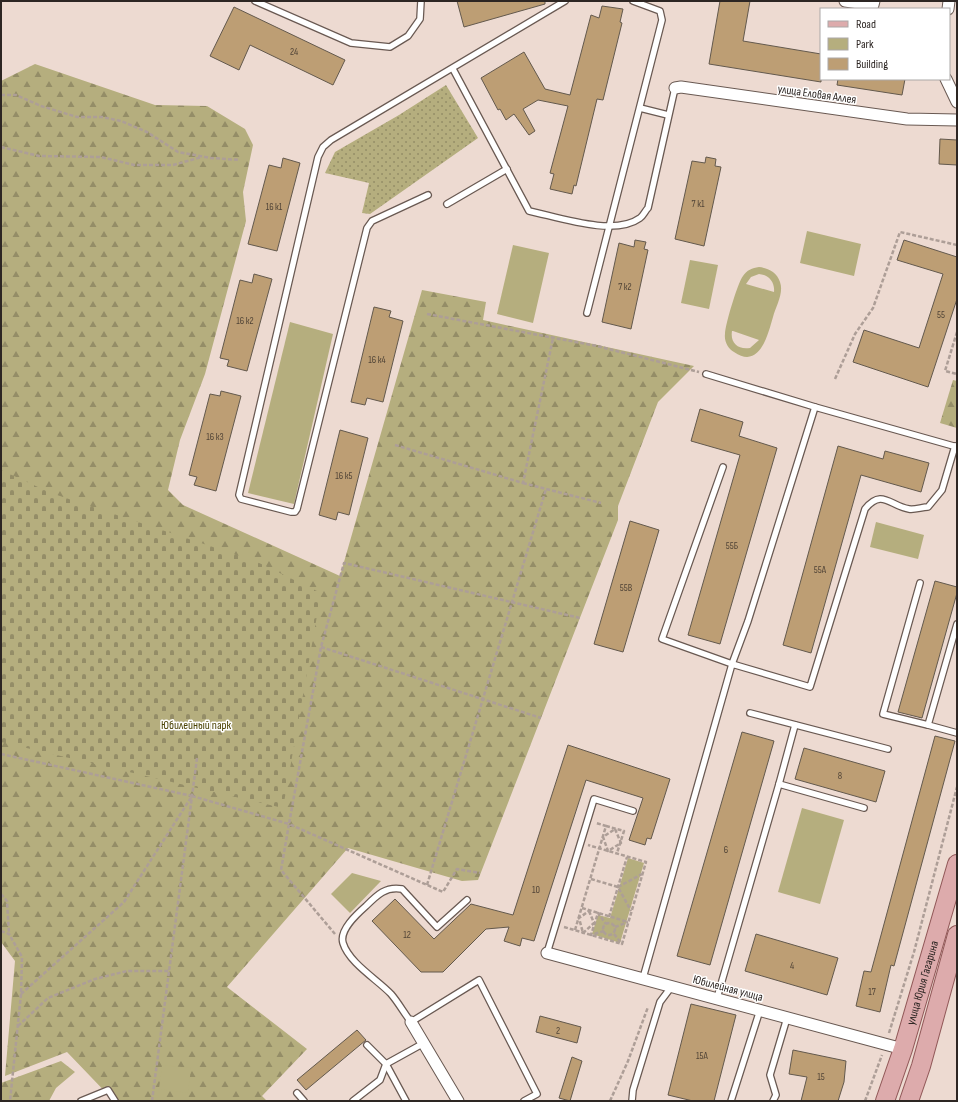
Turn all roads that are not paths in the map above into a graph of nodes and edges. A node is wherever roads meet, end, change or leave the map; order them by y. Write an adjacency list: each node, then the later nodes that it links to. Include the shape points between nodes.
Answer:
1 (255, 1): 2 (lane, via 351,43 390,47 408,36 420,19)
2 (421, 1)
3 (565, 1): 7 (lane)
4 (633, 1): 11 (lane, via 660,11 662,15)
5 (845, 1): 6 (street, via 873,6)
6 (874, 1)
7 (453, 69): 14 (lane); 15 (lane, via 331,140 323,147 318,157 239,494 241,500 291,512 298,509 367,228 372,221)
8 (946, 80): 10 (street)
9 (674, 88): 12 (lane); 13 (street, улица Еловая Аллея, via 907,119)
10 (957, 102)
11 (640, 108): 12 (lane); 17 (lane)
12 (668, 115): 17 (lane, via 648,208 640,218)
13 (957, 120)
14 (507, 169): 16 (lane); 17 (lane, via 529,211)
15 (428, 195)
16 (447, 204)
17 (609, 226): 18 (lane)
18 (587, 313)
19 (706, 374): 20 (lane)
20 (814, 407): 21 (lane); 25 (lane, via 748,621)
21 (956, 447): 25 (lane, via 942,490 928,507 910,509 881,498 872,501 865,509 810,687)
22 (723, 468): 25 (lane, via 662,639)
23 (920, 583): 28 (lane, via 883,714)
24 (957, 624): 28 (lane)
25 (732, 664): 38 (lane)
26 (750, 713): 27 (lane)
27 (794, 725): 30 (lane); 31 (lane)
28 (928, 725): 29 (lane)
29 (957, 733)
30 (888, 749)
31 (779, 784): 32 (lane); 40 (lane)
32 (864, 808)
33 (633, 811): 37 (lane, via 594,799)
34 (957, 864): 46 (main road, улица Юрия Гагарина)
35 (467, 900): 43 (lane, via 437,927 402,889 382,891 357,914 344,931 343,943 356,963 391,995)
36 (957, 935): 60 (main road, улица Юрия Гагарина)
37 (547, 954): 38 (street, Юбилейная улица)
38 (643, 978): 39 (street, Юбилейная улица)
39 (672, 986): 40 (street, Юбилейная улица); 56 (lane, via 660,1002 632,1090)
40 (717, 998): 41 (street, Юбилейная улица)
41 (760, 1010): 42 (street, Юбилейная улица); 57 (lane)
42 (787, 1018): 46 (street, Юбилейная улица); 58 (lane, via 770,1075 776,1095)
43 (411, 1022): 44 (street); 55 (lane, via 479,980 537,1094)
44 (424, 1043): 47 (lane); 54 (street)
45 (367, 1045): 47 (lane)
46 (894, 1047): 59 (main road, улица Юрия Гагарина)
47 (386, 1064): 52 (lane, via 380,1080); 53 (lane)
48 (297, 1093): 51 (lane)
49 (81, 1101): 50 (lane, via 108,1090)
50 (116, 1101)
51 (304, 1101)
52 (353, 1101)
53 (406, 1101)
54 (458, 1101)
55 (524, 1101)
56 (632, 1101)
57 (731, 1101)
58 (773, 1101)
59 (885, 1101)
60 (909, 1101)

